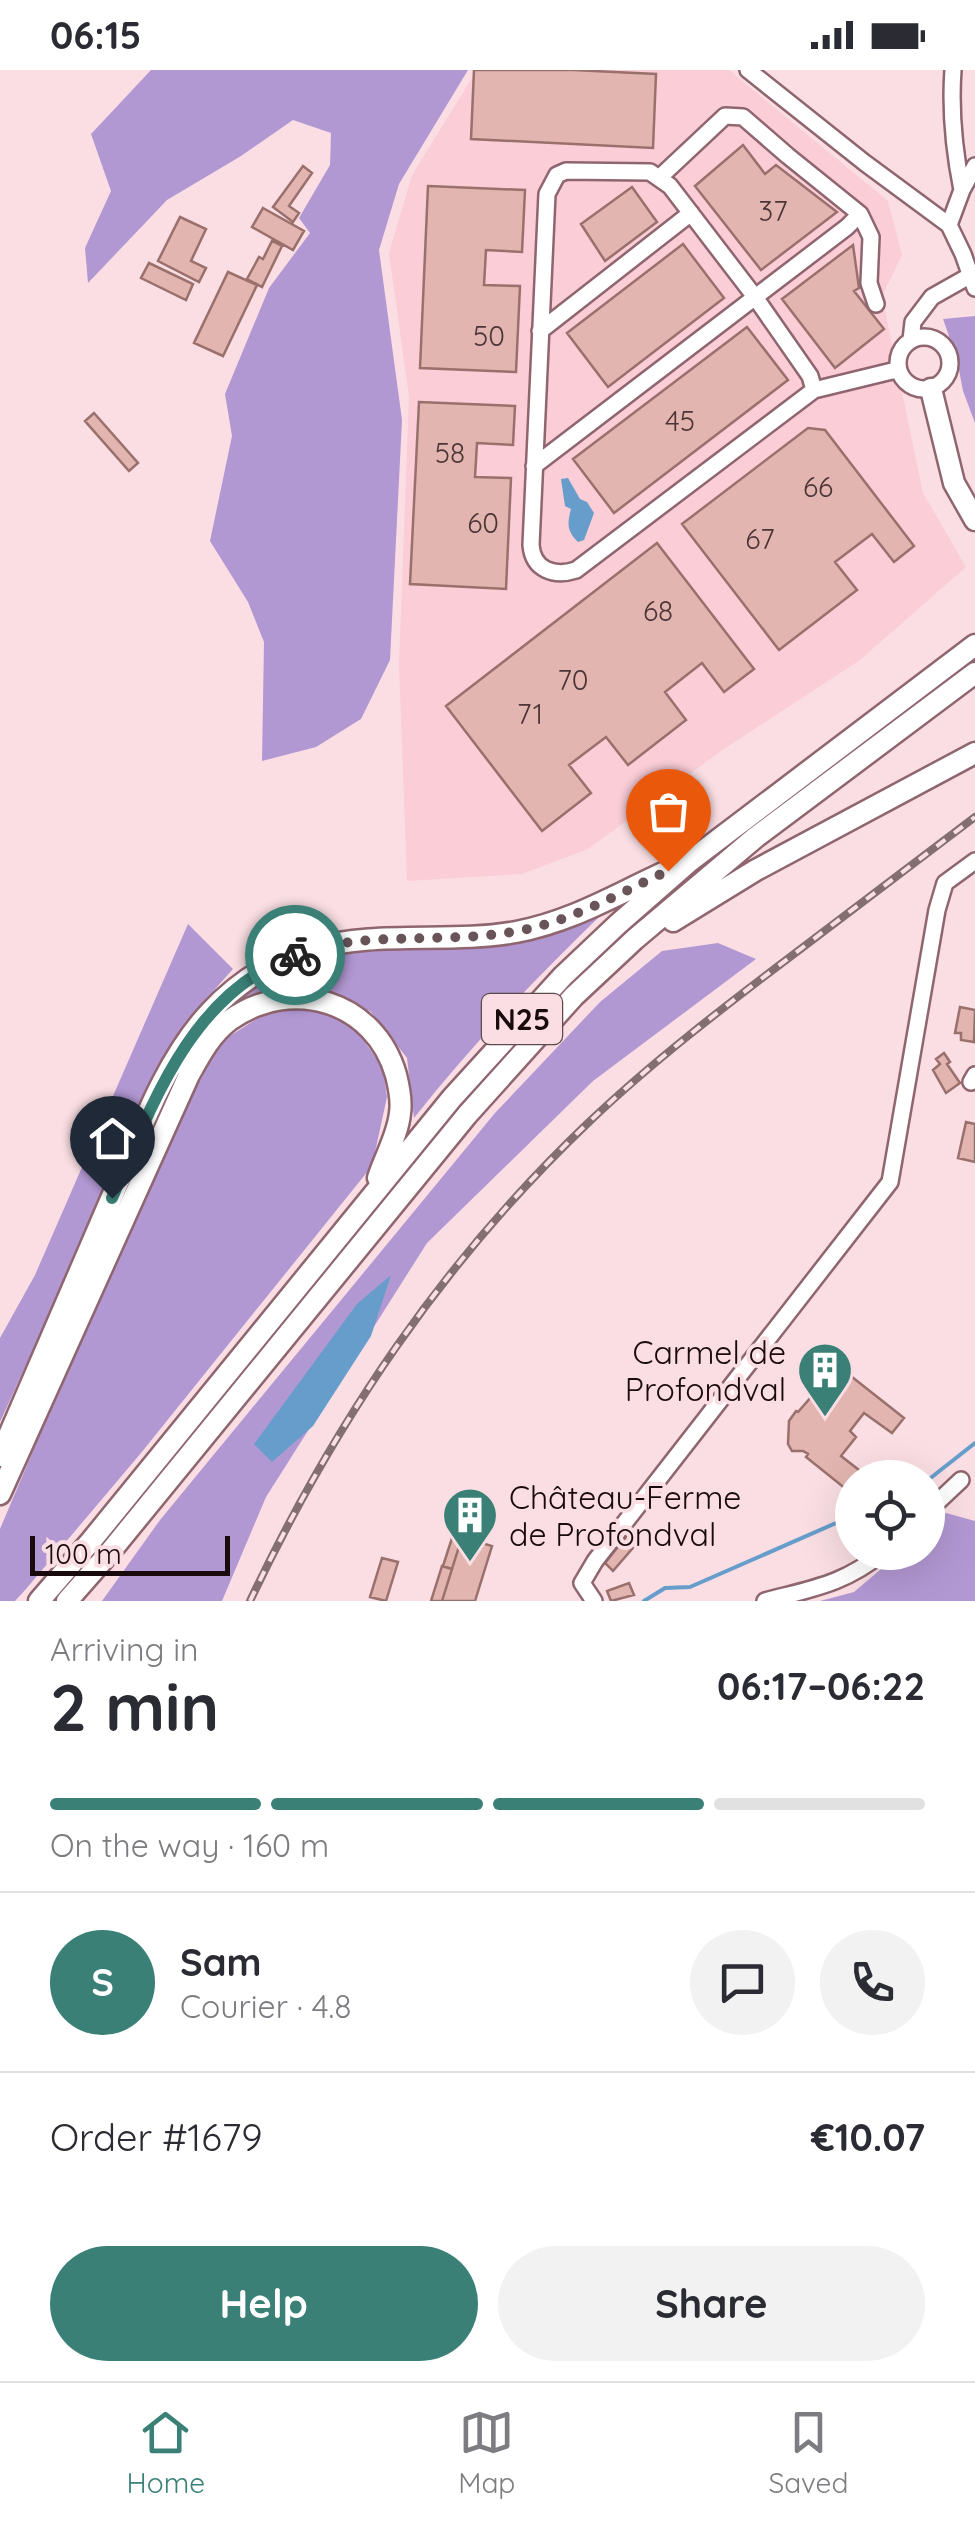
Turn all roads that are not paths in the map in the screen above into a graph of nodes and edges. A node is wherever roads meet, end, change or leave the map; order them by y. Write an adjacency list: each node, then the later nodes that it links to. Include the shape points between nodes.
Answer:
1 (748, 70): 8 (street)
2 (953, 70): 5 (street)
3 (975, 166): 5 (street)
4 (660, 177): 6 (street); 7 (street, via 725,116 743,117); 13 (street, via 557,175 547,194)
5 (962, 190): 8 (street)
6 (690, 213): 10 (street); 13 (street)
7 (860, 214): 10 (street); 11 (street, via 871,237 869,283)
8 (949, 225): 9 (street)
9 (973, 281): 12 (street, via 932,297)
10 (754, 297): 18 (street); 19 (street)
11 (876, 304)
12 (923, 309): 14 (street); 15 (street)
13 (540, 332): 19 (street)
14 (930, 338): 15 (street); 17 (street, via 945,347 950,363 945,379)
15 (911, 340): 16 (street, via 898,359)
16 (899, 371): 17 (street, via 915,388); 18 (street)
17 (931, 388): 20 (highway, via 954,484)
18 (814, 390): 19 (street, via 576,570 562,574 548,572 532,553)
19 (534, 466)
20 (975, 520)
21 (975, 646): 24 (highway, N25)
22 (975, 673): 26 (highway, N25, via 756,837)
23 (975, 754): 26 (highway)
24 (690, 861): 27 (highway, N25, via 551,988); 28 (highway, via 556,922 516,932 313,948 242,982 209,1013 170,1070)
25 (975, 861): 37 (street, via 945,883 937,910 890,1182 596,1561 582,1584)
26 (635, 939): 32 (highway, N25, via 466,1114)
27 (372, 1195): 30 (highway, via 401,1112 392,1060 377,1036 340,1008 298,997 250,1008 228,1022 189,1075); 34 (highway, N25)
28 (0, 1456)
29 (960, 1480): 31 (street)
30 (0, 1494)
31 (945, 1495)
32 (110, 1552): 35 (highway, N25); 36 (highway)
33 (861, 1570): 38 (street)
34 (39, 1601)
35 (67, 1601)
36 (84, 1601)
37 (594, 1601)
38 (765, 1601)

